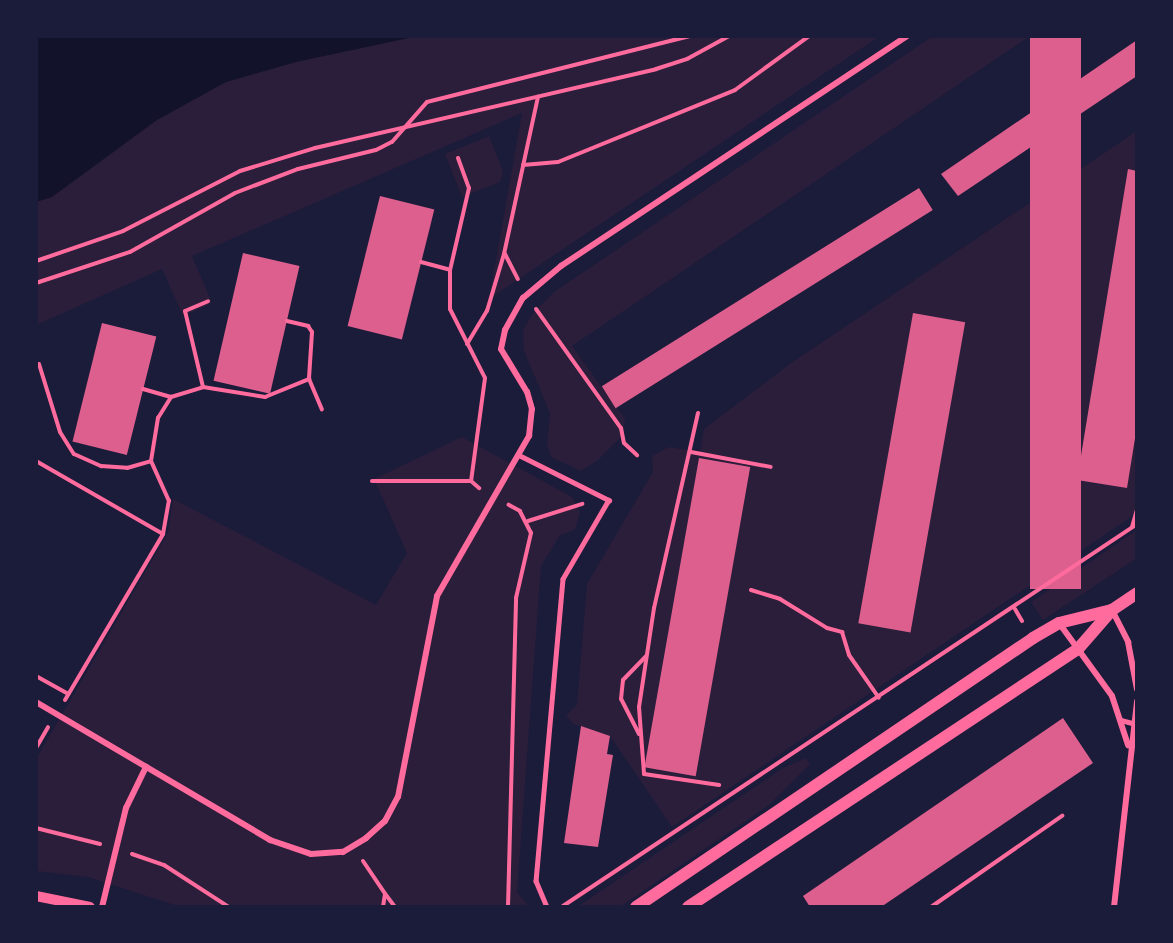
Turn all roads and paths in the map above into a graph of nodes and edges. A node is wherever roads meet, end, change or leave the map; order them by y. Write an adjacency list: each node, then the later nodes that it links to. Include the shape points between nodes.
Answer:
1 (689, 36): 6 (path, via 427,102)
2 (729, 36): 5 (path, via 687,59)
3 (809, 36): 8 (path, via 735,90 558,162)
4 (907, 36): 14 (street, via 561,266)
5 (538, 97): 6 (path); 8 (path)
6 (405, 126): 10 (path, via 315,147 240,171 123,231); 13 (path, via 392,142 376,150 298,170 235,193 130,252)
7 (458, 158): 12 (path, via 469,188)
8 (524, 165): 9 (path)
9 (504, 254): 14 (path); 17 (path, via 487,311)
10 (36, 261)
11 (421, 262): 12 (path)
12 (450, 270): 17 (path, via 450,309)
13 (36, 283)
14 (527, 295): 26 (street, via 505,330 501,349 527,392 532,409 529,436); 27 (path, via 621,429 624,444)
15 (208, 300): 20 (path, via 184,311)
16 (287, 321): 19 (path, via 308,326 312,332)
17 (467, 344): 32 (path, via 485,378)
18 (39, 364): 29 (path, via 60,432 74,454 101,466 127,468)
19 (309, 379): 20 (path, via 265,397); 23 (path)
20 (203, 387): 22 (path)
21 (143, 389): 22 (path)
22 (171, 397): 29 (path, via 158,418)
23 (322, 409)
24 (698, 413): 25 (path)
25 (691, 452): 30 (path); 45 (path, via 654,608)
26 (519, 454): 33 (street); 34 (lane)
27 (637, 455)
28 (36, 461): 39 (path)
29 (151, 461): 39 (path, via 169,501)
30 (771, 467)
31 (372, 481): 32 (path)
32 (471, 481): 33 (path)
33 (495, 498): 36 (path, via 520,511); 62 (street, via 437,596 398,797 385,821)
34 (604, 498): 36 (path); 72 (lane, via 609,500 563,579 536,881)
35 (1137, 510): 38 (path)
36 (528, 521): 71 (path, via 531,533 516,598)
37 (1137, 524): 38 (path)
38 (1131, 528): 49 (path)
39 (164, 534): 48 (path)
40 (751, 590): 49 (path, via 780,599 827,628 842,632 849,655)
41 (1137, 593): 42 (main road)
42 (1112, 610): 43 (main road); 44 (main road); 47 (street, via 1128,642)
43 (1059, 623): 44 (street); 74 (main road)
44 (1078, 649): 53 (street, via 1112,696); 75 (main road)
45 (647, 655): 55 (path, via 639,707); 55 (path, via 623,680 621,699)
46 (36, 676): 48 (path)
47 (1137, 689)
48 (68, 694): 52 (path)
49 (879, 698): 73 (path)
50 (1137, 701): 54 (street)
51 (36, 702): 52 (street)
52 (56, 715): 56 (path); 58 (street)
53 (1121, 720): 54 (lane); 57 (street)
54 (1135, 724): 57 (street)
55 (641, 737): 59 (path, via 644,774)
56 (36, 748)
57 (1129, 749): 77 (street)
58 (146, 767): 62 (street, via 270,840 311,854 343,852); 63 (street, via 126,808)
59 (719, 785)
60 (1062, 816): 76 (path)
61 (36, 828): 63 (path)
62 (353, 846): 64 (path)
63 (114, 848): 67 (street); 68 (path, via 164,866)
64 (385, 894): 69 (path); 70 (path)
65 (36, 896): 66 (street)
66 (90, 907)
67 (102, 907)
68 (229, 907)
69 (383, 907)
70 (395, 907)
71 (508, 907)
72 (547, 907)
73 (562, 907)
74 (636, 907)
75 (688, 907)
76 (931, 907)
77 (1114, 907)

